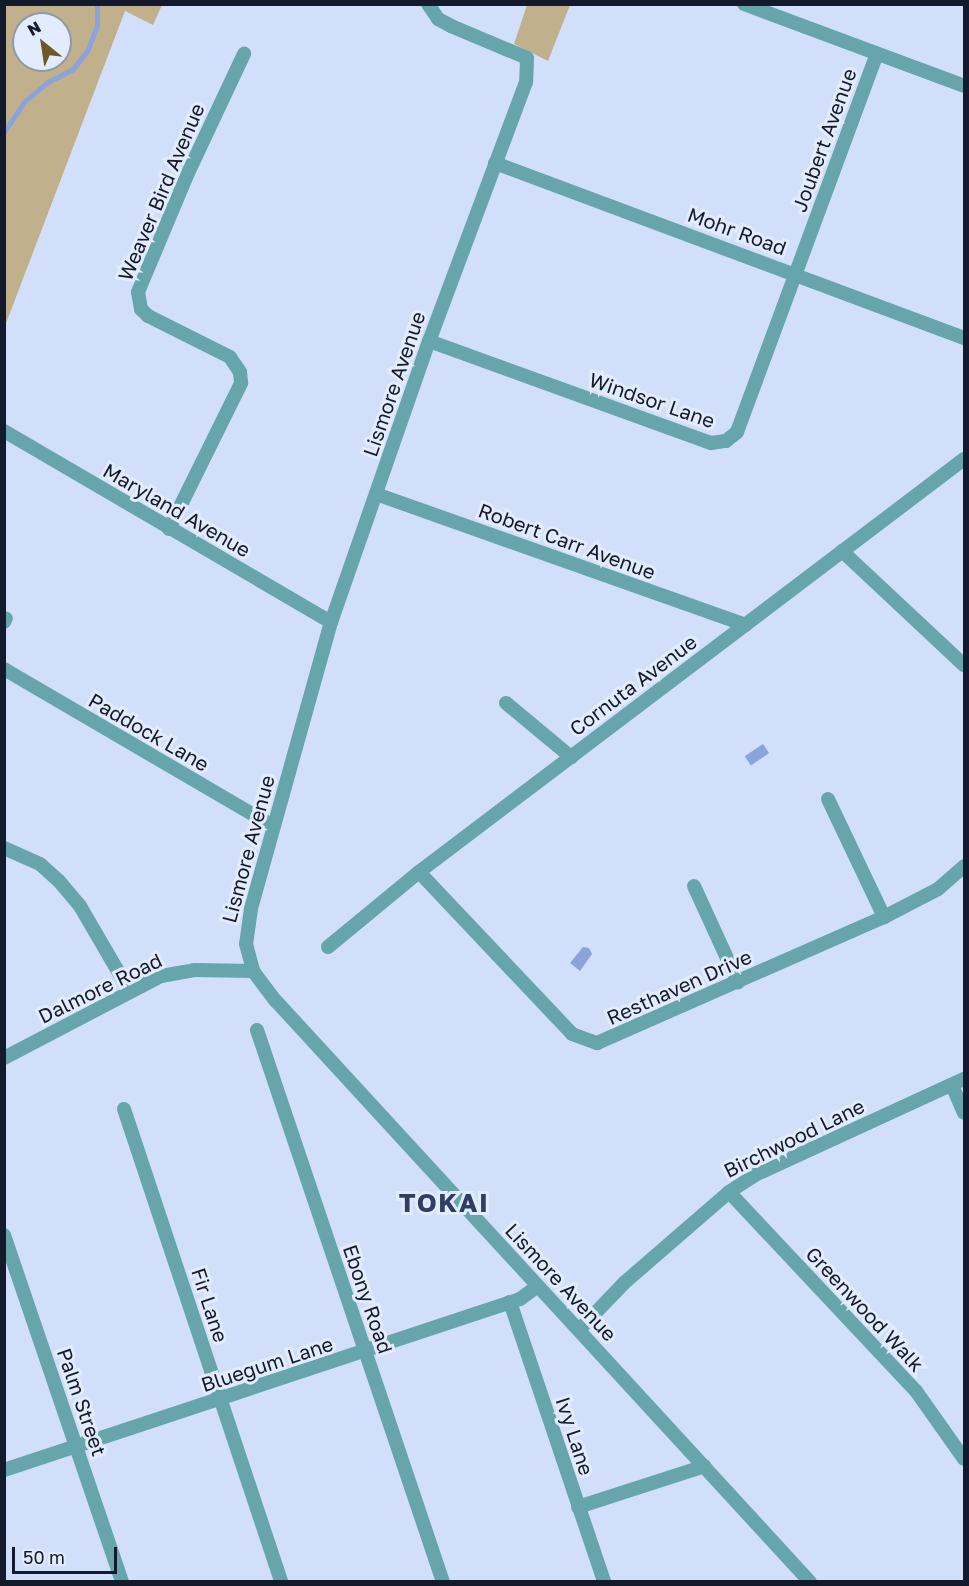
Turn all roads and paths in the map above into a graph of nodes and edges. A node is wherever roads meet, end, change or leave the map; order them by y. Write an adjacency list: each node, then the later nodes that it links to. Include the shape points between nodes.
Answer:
1 (428, 4): 6 (street, Lismore Avenue, via 438,18 451,26 527,58 526,82)
2 (744, 4): 4 (street)
3 (244, 54): 13 (street, Weaver Bird Avenue, via 188,172 138,292 141,309 148,315 230,357 240,372 241,383)
4 (877, 54): 5 (street); 7 (street, Joubert Avenue)
5 (964, 86)
6 (495, 163): 7 (street, Mohr Road); 9 (street, Lismore Avenue)
7 (796, 274): 8 (street, Mohr Road); 9 (street, Windsor Lane, via 737,432 726,441 711,443)
8 (964, 338)
9 (429, 341): 12 (street, Lismore Avenue)
10 (4, 430): 13 (street, Maryland Avenue)
11 (964, 459): 14 (street, Cornuta Avenue)
12 (376, 494): 15 (street, Lismore Avenue); 16 (street, Robert Carr Avenue)
13 (169, 529): 15 (street, Maryland Avenue)
14 (842, 551): 16 (street, Cornuta Avenue); 17 (street)
15 (332, 622): 22 (street, Lismore Avenue)
16 (745, 625): 20 (street, Cornuta Avenue)
17 (964, 664)
18 (5, 671): 22 (street, Paddock Lane)
19 (506, 703): 20 (street)
20 (571, 757): 24 (street, Cornuta Avenue)
21 (828, 799): 27 (street)
22 (273, 826): 29 (street, Lismore Avenue, via 246,934)
23 (4, 848): 31 (street, via 40,864 59,881 80,906)
24 (419, 872): 28 (street, Cornuta Avenue); 30 (street, Resthaven Drive, via 572,1034 583,1040 597,1043 610,1039)
25 (962, 874): 27 (street, Resthaven Drive)
26 (694, 886): 30 (street)
27 (884, 917): 30 (street, Resthaven Drive)
28 (328, 947)
29 (254, 971): 31 (street, Dalmore Road, via 178,971); 39 (street, Lismore Avenue, via 276,1001)
30 (738, 982)
31 (129, 992): 33 (street, Dalmore Road)
32 (257, 1029): 42 (street, Ebony Road)
33 (4, 1058)
34 (958, 1082): 36 (street); 37 (street, Birchwood Lane, via 755,1175)
35 (124, 1109): 43 (street, Fir Lane)
36 (964, 1113)
37 (729, 1192): 41 (street, Birchwood Lane, via 624,1283); 45 (street, Greenwood Walk, via 916,1391)
38 (4, 1235): 44 (street, Palm Street)
39 (538, 1286): 40 (street, Bluegum Lane); 41 (street, Lismore Avenue)
40 (510, 1302): 42 (street, Bluegum Lane); 48 (street, Ivy Lane)
41 (579, 1330): 46 (street, Lismore Avenue)
42 (365, 1352): 43 (street, Bluegum Lane); 51 (street, Ebony Road)
43 (221, 1400): 44 (street, Bluegum Lane); 50 (street, Fir Lane)
44 (76, 1447): 47 (street, Bluegum Lane); 49 (street, Palm Street)
45 (964, 1459)
46 (705, 1466): 48 (street); 53 (street, Lismore Avenue)
47 (4, 1470)
48 (579, 1507): 52 (street, Ivy Lane)
49 (122, 1581)
50 (281, 1581)
51 (443, 1581)
52 (604, 1581)
53 (810, 1581)

